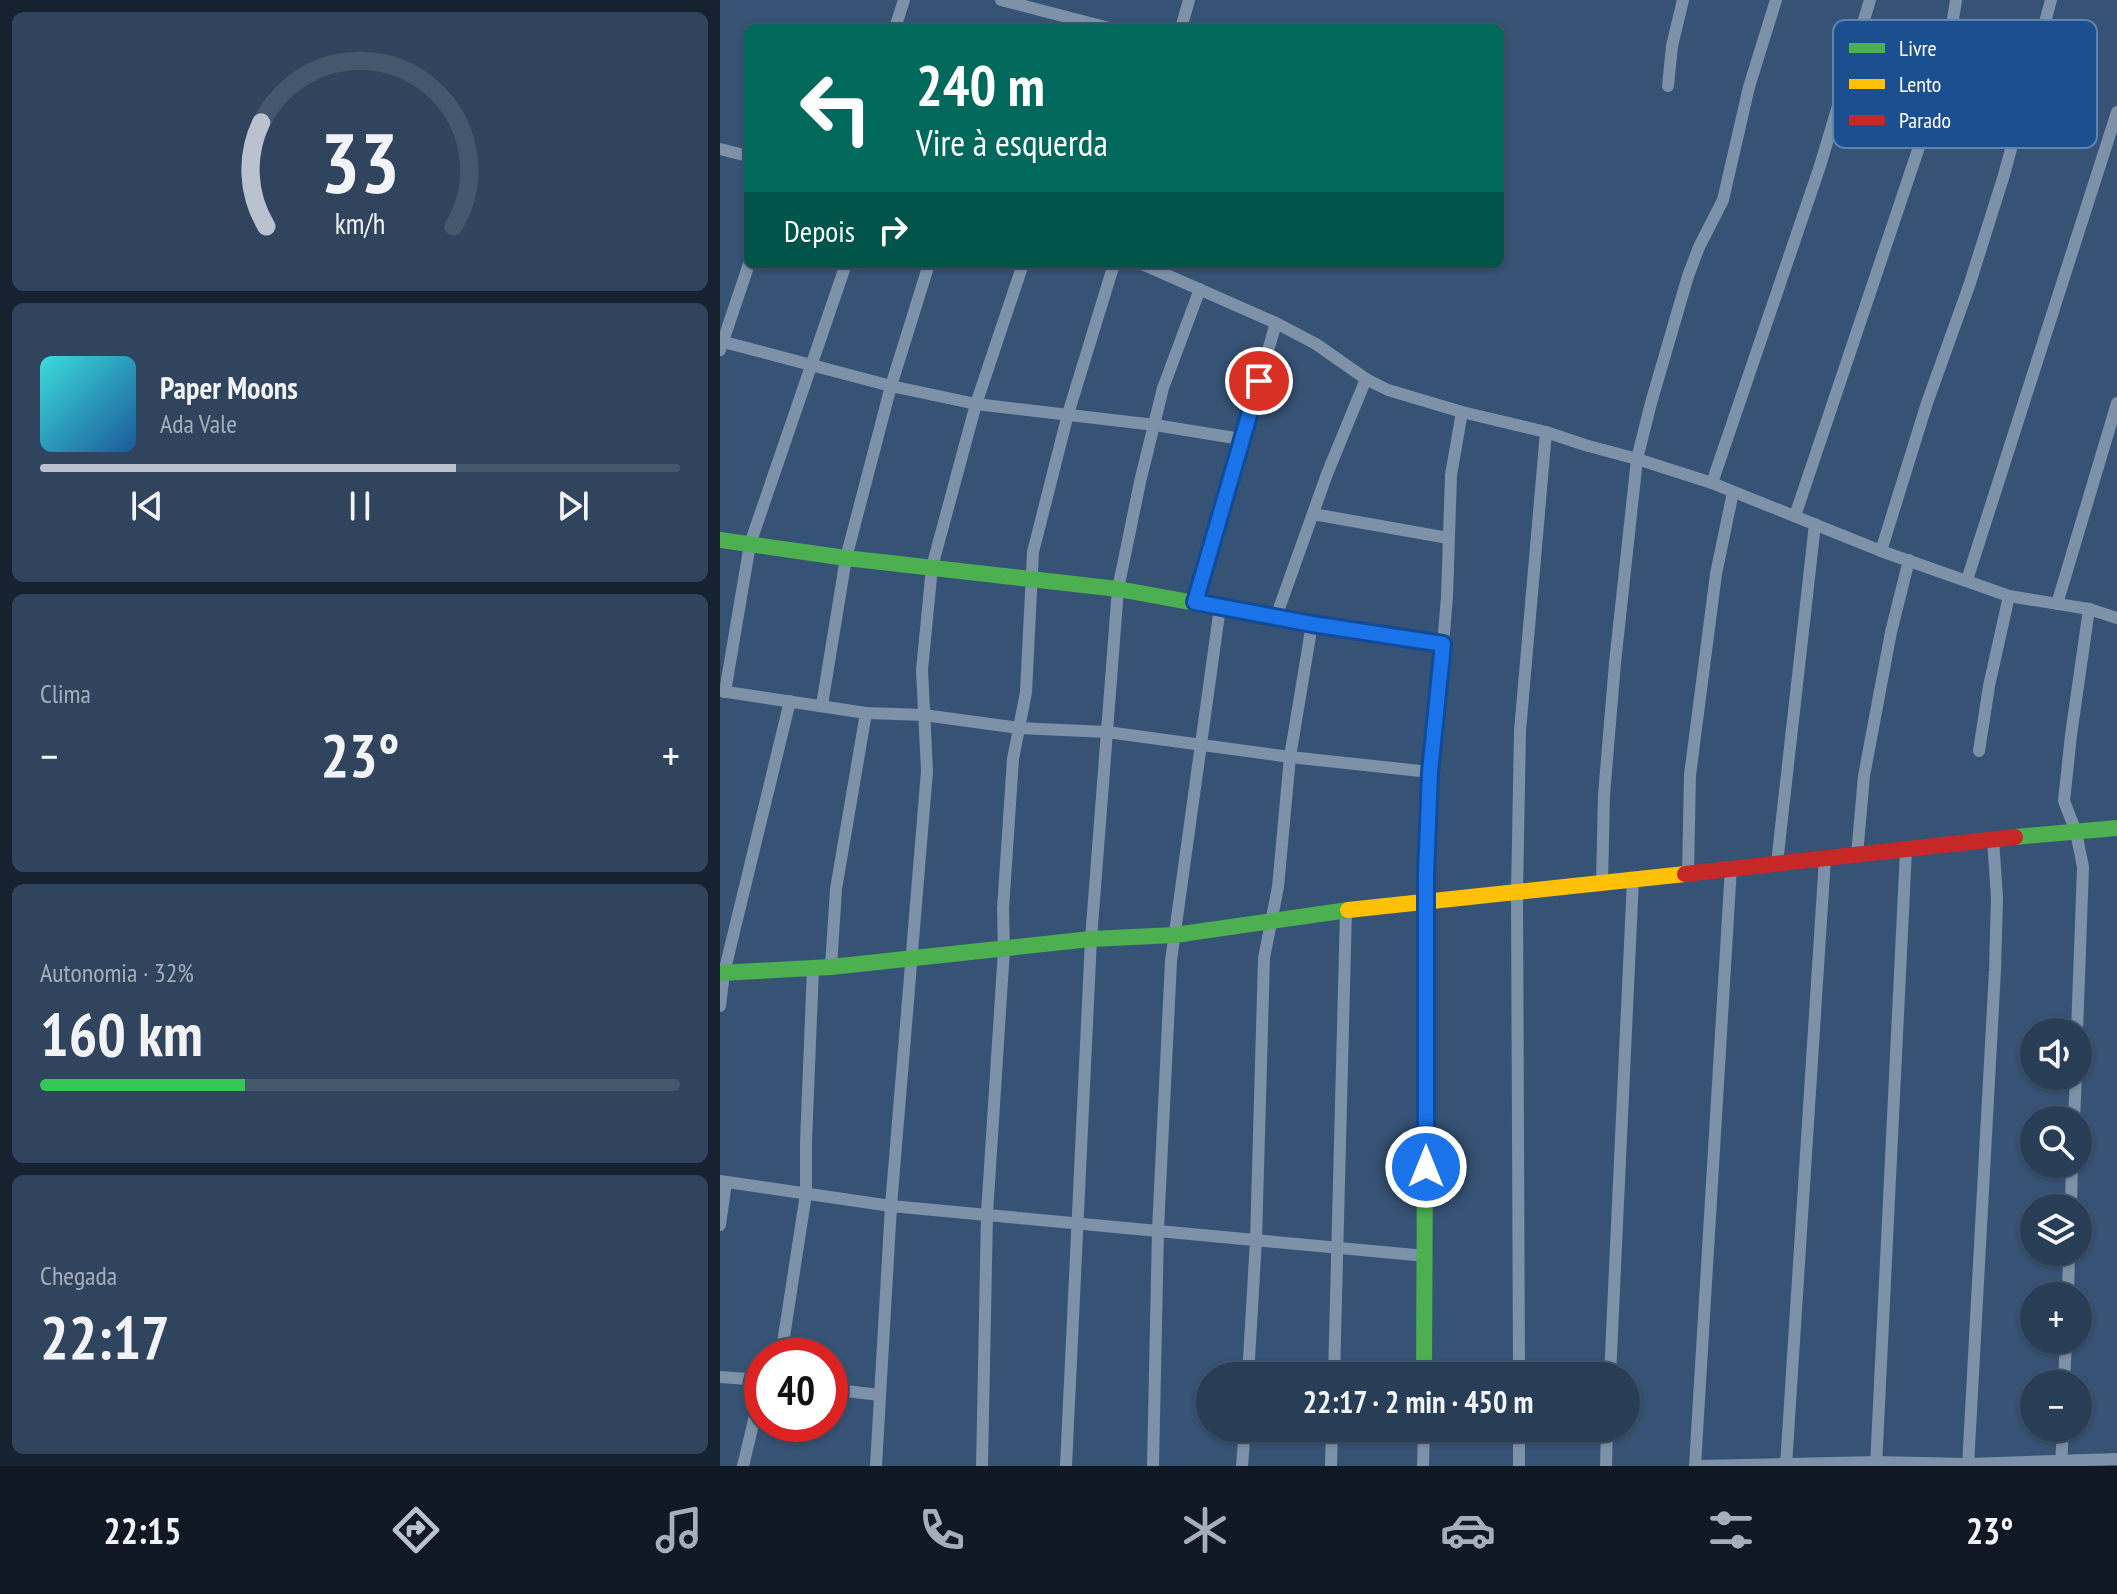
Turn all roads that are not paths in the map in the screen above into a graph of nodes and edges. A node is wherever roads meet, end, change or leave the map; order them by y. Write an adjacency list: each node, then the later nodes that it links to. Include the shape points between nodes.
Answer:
1 (1001, 0): 13 (street)
2 (1189, 0): 14 (street)
3 (1683, 0): 15 (street)
4 (1776, 0): 41 (street, via 1723,200 1688,276)
5 (1870, 0): 9 (street)
6 (1956, 0): 10 (street)
7 (2051, 0): 11 (street)
8 (900, 1): 12 (street)
9 (1864, 20)
10 (1953, 20)
11 (2046, 20)
12 (896, 24)
13 (1094, 24)
14 (1182, 24)
15 (1668, 86)
16 (2117, 112): 55 (street)
17 (1833, 123): 42 (street)
18 (1919, 148): 45 (street)
19 (2011, 148): 50 (street)
20 (720, 149): 21 (street)
21 (744, 155)
22 (748, 268): 30 (street)
23 (845, 268): 31 (street)
24 (928, 268): 33 (street)
25 (1022, 268): 35 (street)
26 (1113, 268): 37 (street)
27 (1151, 268): 28 (street)
28 (1200, 289): 29 (street); 38 (street, via 1163,388)
29 (1276, 323): 32 (street); 40 (street)
30 (721, 344): 31 (street)
31 (812, 367): 33 (street); 49 (street)
32 (1366, 379): 36 (street); 44 (street)
33 (891, 386): 35 (street); 51 (street)
34 (2117, 403): 59 (street)
35 (976, 404): 37 (street); 53 (street)
36 (1462, 412): 39 (street); 47 (street)
37 (1068, 414): 38 (street); 54 (street)
38 (1155, 425): 40 (street); 56 (street)
39 (1546, 432): 41 (street); 88 (street, via 1520,731)
40 (1241, 439): 58 (street)
41 (1637, 459): 42 (street); 87 (street, via 1604,795)
42 (1712, 483): 43 (street)
43 (1733, 492): 45 (street); 85 (street, via 1716,574 1690,775)
44 (1313, 514): 47 (street); 62 (street)
45 (1795, 516): 46 (street)
46 (1815, 524): 50 (street); 83 (street)
47 (1448, 538): 65 (street)
48 (720, 540): 49 (street)
49 (750, 544): 51 (street); 66 (street)
50 (1881, 551): 52 (street)
51 (846, 558): 53 (street); 68 (street)
52 (1909, 560): 55 (street); 81 (street, via 1864,776)
53 (932, 567): 54 (street); 70 (street, via 922,670)
54 (1031, 579): 56 (street); 71 (street, via 1026,692)
55 (1967, 580): 57 (street)
56 (1118, 589): 58 (street); 72 (street)
57 (2009, 596): 59 (street); 74 (street)
58 (1195, 602): 60 (street)
59 (2057, 604): 61 (street)
60 (1220, 607): 62 (street); 73 (street)
61 (2089, 609): 63 (street); 78 (street, via 2064,801)
62 (1276, 617): 64 (street)
63 (2117, 618)
64 (1312, 624): 65 (street); 75 (street)
65 (1443, 644): 76 (street)
66 (722, 691): 67 (street)
67 (790, 701): 68 (street); 98 (street)
68 (822, 705): 69 (street)
69 (866, 713): 70 (street); 96 (street, via 836,889)
70 (924, 715): 71 (street); 95 (street, via 927,771)
71 (1019, 728): 72 (street); 94 (street)
72 (1107, 732): 73 (street); 93 (street)
73 (1201, 745): 75 (street); 92 (street)
74 (1979, 751)
75 (1290, 757): 76 (street); 91 (street)
76 (1430, 772): 89 (street)
77 (2117, 828): 78 (street)
78 (2076, 832): 79 (street); 100 (street, via 2083,867)
79 (1993, 839): 80 (street); 132 (street, via 1995,970)
80 (1906, 850): 81 (street); 129 (street)
81 (1857, 855): 82 (street)
82 (1825, 858): 83 (street); 131 (street)
83 (1777, 863): 84 (street)
84 (1731, 867): 85 (street); 143 (street)
85 (1688, 873): 86 (street)
86 (1633, 879): 87 (street); 116 (street)
87 (1602, 883): 88 (street)
88 (1517, 893): 89 (street); 115 (street)
89 (1426, 901): 90 (street); 110 (street)
90 (1346, 910): 91 (street); 109 (street)
91 (1270, 922): 92 (street); 108 (street, via 1264,958)
92 (1175, 935): 93 (street); 107 (street)
93 (1091, 939): 94 (street); 105 (street)
94 (1004, 949): 95 (street); 104 (street)
95 (911, 960): 96 (street); 103 (street)
96 (831, 967): 97 (street)
97 (813, 968): 98 (street); 102 (street)
98 (722, 973): 99 (street)
99 (720, 1006)
100 (2078, 1018)
101 (723, 1181): 102 (street); 106 (street)
102 (806, 1194): 103 (street); 111 (street)
103 (891, 1206): 104 (street); 120 (street)
104 (987, 1214): 105 (street); 135 (street)
105 (1078, 1224): 107 (street); 136 (street)
106 (720, 1225)
107 (1158, 1230): 108 (street); 137 (street)
108 (1256, 1240): 109 (street); 112 (street)
109 (1337, 1248): 110 (street); 113 (street)
110 (1426, 1256): 114 (street)
111 (784, 1338)
112 (1249, 1362)
113 (1334, 1362)
114 (1424, 1362)
115 (1519, 1362)
116 (1611, 1362)
117 (720, 1377): 118 (street)
118 (744, 1379)
119 (848, 1391): 120 (street)
120 (879, 1395): 134 (street)
121 (749, 1442): 133 (street)
122 (1244, 1442): 138 (street)
123 (1332, 1442): 139 (street)
124 (1424, 1442): 140 (street)
125 (1519, 1442): 141 (street)
126 (1607, 1442): 142 (street)
127 (2063, 1442): 130 (street)
128 (2117, 1459): 130 (street)
129 (1876, 1464): 131 (street); 132 (street)
130 (2062, 1464): 132 (street)
131 (1786, 1465): 143 (street)
132 (1968, 1465)
133 (743, 1466)
134 (876, 1466)
135 (982, 1466)
136 (1066, 1466)
137 (1153, 1466)
138 (1242, 1466)
139 (1331, 1466)
140 (1423, 1466)
141 (1519, 1466)
142 (1606, 1466)
143 (1697, 1466)

